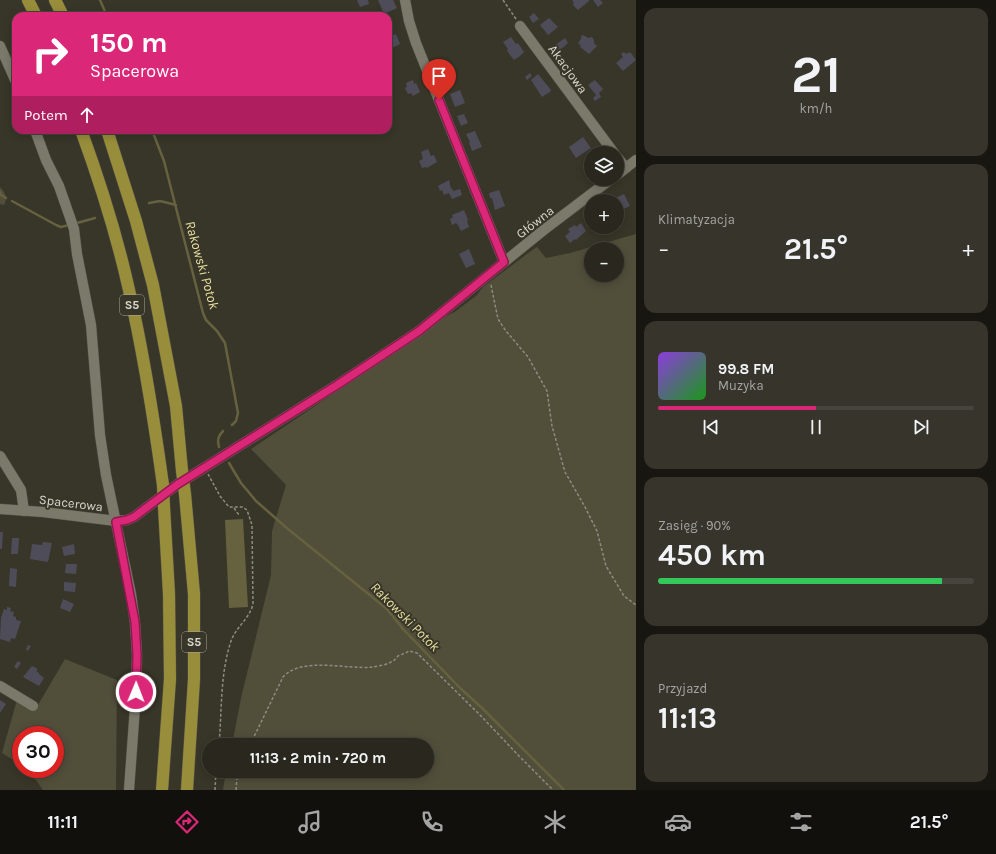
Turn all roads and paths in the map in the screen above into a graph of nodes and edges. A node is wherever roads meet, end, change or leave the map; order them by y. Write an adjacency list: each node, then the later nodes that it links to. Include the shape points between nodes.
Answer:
1 (28, 0): 5 (highway)
2 (55, 0): 6 (highway)
3 (405, 0): 18 (street, via 416,43)
4 (503, 0): 7 (path)
5 (34, 12)
6 (61, 12)
7 (520, 26): 13 (street, Akacjowa)
8 (0, 46): 9 (street)
9 (12, 73)
10 (36, 134): 27 (street, via 74,229 91,325 100,435)
11 (82, 134): 36 (highway, S5, bridge, via 113,228 129,289 152,405 163,485 169,594 170,679)
12 (108, 134): 37 (highway, S5, bridge, via 153,285 176,406 194,602 194,679)
13 (609, 146)
14 (636, 160): 16 (street)
15 (624, 166): 16 (street)
16 (626, 168)
17 (602, 186): 18 (street, Główna)
18 (504, 262): 19 (street, Główna)
19 (489, 275): 20 (street, Główna); 28 (path, via 498,319 528,357 547,391 552,426 565,472 597,531 606,566 624,596)
20 (419, 331): 22 (street, Spacerowa)
21 (0, 456): 25 (street, via 21,490)
22 (204, 468): 23 (path, via 220,496); 27 (street, Spacerowa, via 134,517)
23 (234, 508): 26 (path); 31 (path, via 242,507 247,510 252,525 253,604 236,630 226,659)
24 (0, 509): 25 (street, Spacerowa)
25 (24, 511): 27 (street, Spacerowa)
26 (239, 515)
27 (116, 522): 35 (street, via 135,622 137,655)
28 (636, 605)
29 (0, 686): 30 (street)
30 (33, 706)
31 (219, 738)
32 (253, 738): 40 (path, via 283,677 288,672 304,666 373,667 391,662 409,651 417,653)
33 (215, 778): 38 (path)
34 (237, 778): 39 (path)
35 (129, 790)
36 (162, 790)
37 (187, 790)
38 (214, 790)
39 (236, 790)
40 (553, 790)

